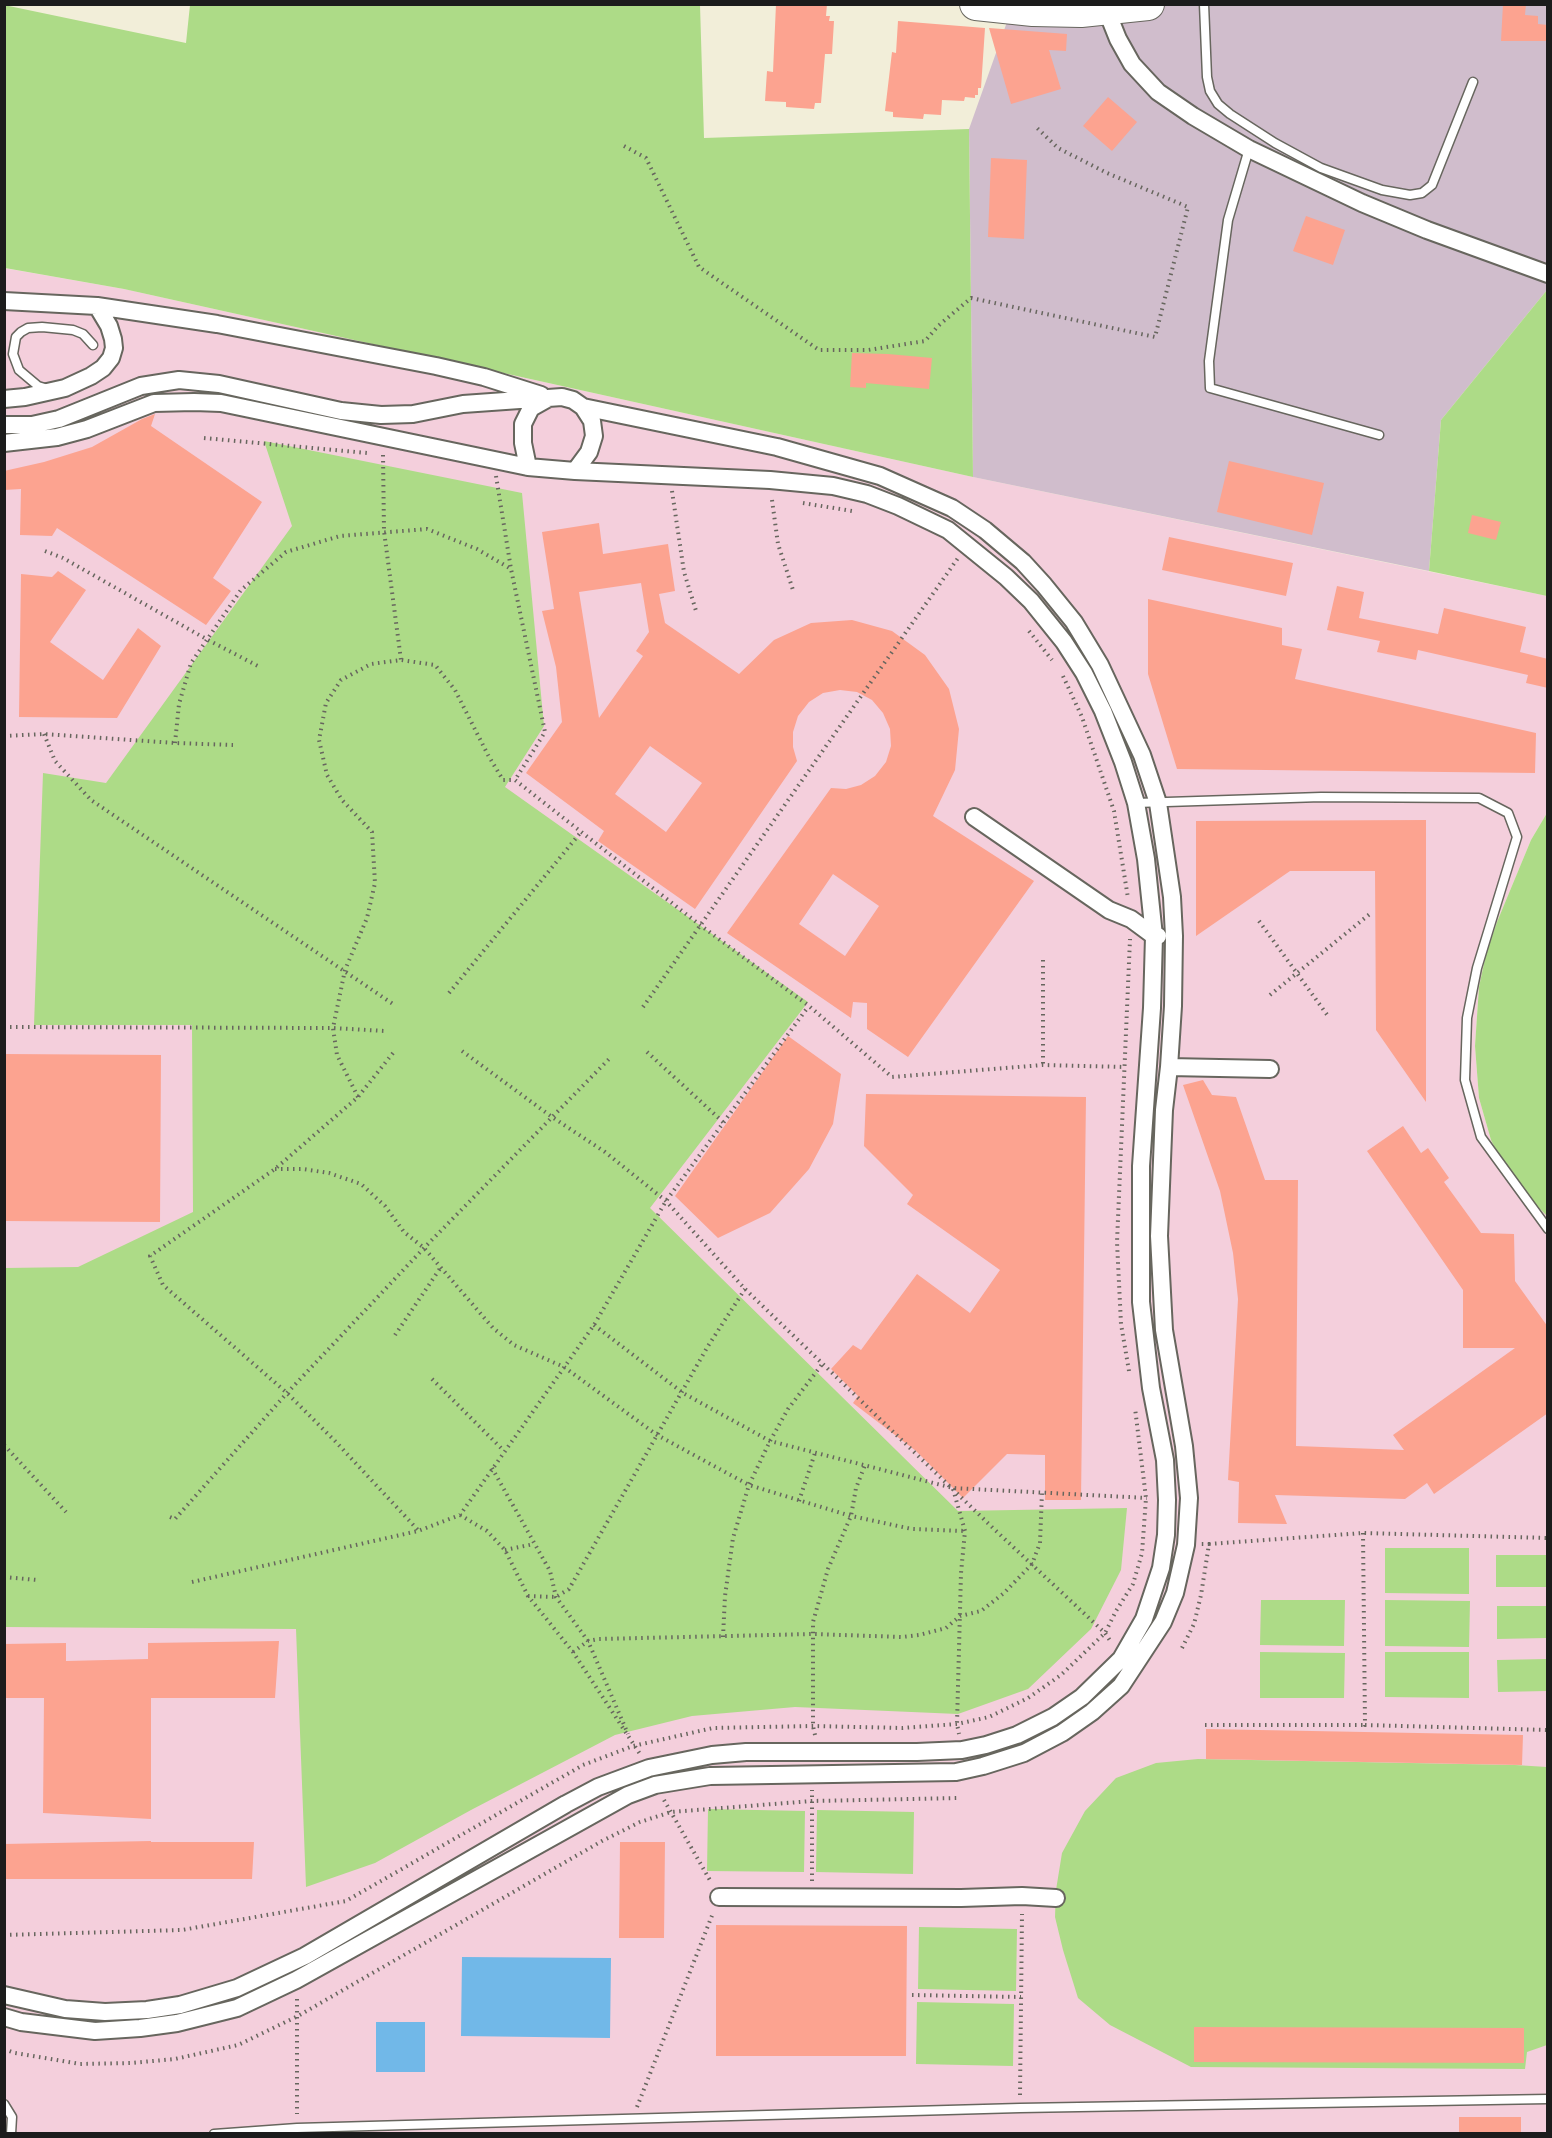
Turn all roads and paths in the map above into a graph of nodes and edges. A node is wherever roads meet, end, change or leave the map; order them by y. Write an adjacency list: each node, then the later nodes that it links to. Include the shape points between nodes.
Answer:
1 (976, 4): 4 (highway)
2 (1148, 4): 5 (highway)
3 (1204, 4): 6 (lane, via 1207,77 1218,104 1275,143 1321,168 1382,190 1410,195 1422,193 1432,185)
4 (1033, 7): 5 (highway)
5 (1106, 9): 9 (street, via 1132,64 1158,92)
6 (1473, 82)
7 (1036, 127): 8 (path, via 1058,148 1188,207 1155,337 971,298 925,341 868,350 819,350 699,267 646,158)
8 (624, 146)
9 (1249, 149): 10 (street, via 1373,208); 19 (lane, via 1228,220 1209,361 1210,388)
10 (1548, 274)
11 (4, 301): 12 (street)
12 (97, 306): 14 (street, via 111,332 111,358 91,376); 15 (street, via 217,324 436,366)
13 (93, 345): 14 (lane, via 83,334 59,328 28,328 16,337 13,354 19,370 38,386)
14 (54, 391): 16 (street)
15 (549, 398): 17 (street, via 562,397); 18 (street, via 381,415 179,380 141,386 59,419 32,425); 24 (street, via 531,408 523,424)
16 (4, 399)
17 (583, 407): 25 (street, via 592,421 594,436 589,452); 52 (street, via 777,447 880,476 952,508 985,530 1023,562 1074,622 1100,665 1142,755)
18 (4, 425)
19 (1379, 435)
20 (204, 438): 22 (path)
21 (4, 443): 24 (street, via 57,437 154,403 221,403)
22 (383, 455): 23 (path); 33 (path)
23 (394, 457)
24 (528, 467): 25 (street)
25 (575, 471): 53 (street, via 833,486 867,494 948,530 1031,601 1064,642 1103,711)
26 (506, 475): 38 (path, via 495,473)
27 (671, 484): 40 (path, via 684,572)
28 (763, 498): 29 (path)
29 (772, 500): 30 (path); 39 (path, via 778,544)
30 (783, 501)
31 (794, 502): 32 (path)
32 (863, 513)
33 (384, 531): 38 (path, via 427,529); 42 (path, via 340,536 286,552 241,590); 43 (path)
34 (45, 551): 42 (path)
35 (948, 552): 36 (path)
36 (958, 558): 37 (path); 59 (path)
37 (966, 565)
38 (511, 568): 51 (path, via 545,732)
39 (793, 590)
40 (697, 614)
41 (1025, 624): 44 (path)
42 (208, 640): 45 (path); 49 (path, via 191,663 179,704)
43 (401, 660): 51 (path, via 435,665 455,690 503,780); 63 (path, via 371,664 341,680 326,704 319,740 327,775 342,800 372,832 375,882 367,918)
44 (1052, 660)
45 (258, 666)
46 (1059, 669): 57 (path, via 1082,717 1114,811)
47 (44, 734): 48 (path); 49 (path); 63 (path, via 55,761 92,800)
48 (4, 736)
49 (175, 743): 50 (path)
50 (233, 745)
51 (515, 780): 55 (path)
52 (1158, 802): 53 (lane); 61 (street); 88 (lane, via 1479,798 1508,813 1517,837 1477,968 1467,1018 1465,1080 1480,1137)
53 (1136, 803): 60 (street)
54 (974, 817): 57 (street, via 1109,910)
55 (581, 832): 59 (path); 65 (path)
56 (1371, 913): 64 (path)
57 (1131, 919): 60 (street); 79 (path)
58 (1259, 921): 64 (path)
59 (700, 925): 68 (path); 69 (path)
60 (1154, 936): 61 (street); 80 (street)
61 (1174, 936): 81 (street)
62 (1042, 960): 78 (path)
63 (345, 970): 67 (path); 72 (path)
64 (1296, 972): 66 (path); 70 (path)
65 (449, 993)
66 (1270, 995)
67 (393, 1004)
68 (808, 1006): 78 (path, via 892,1077); 85 (path)
69 (643, 1007)
70 (1328, 1016)
71 (4, 1027): 72 (path)
72 (333, 1028): 73 (path); 83 (path, via 337,1055)
73 (385, 1031)
74 (462, 1051): 84 (path)
75 (646, 1052): 85 (path)
76 (393, 1053): 83 (path)
77 (610, 1058): 84 (path)
78 (1044, 1065): 79 (path)
79 (1124, 1067): 80 (path); 96 (path, via 1117,1242 1121,1324)
80 (1149, 1067): 105 (street, via 1141,1166 1141,1302 1151,1388)
81 (1169, 1067): 82 (street); 104 (street, via 1160,1164 1161,1298)
82 (1270, 1069)
83 (357, 1097): 86 (path)
84 (552, 1117): 87 (path, via 605,1152); 89 (path)
85 (724, 1124): 87 (path)
86 (275, 1169): 89 (path, via 329,1173 361,1184 385,1206 404,1232); 98 (path, via 150,1256 163,1285)
87 (666, 1201): 91 (path); 92 (path)
88 (1548, 1229)
89 (424, 1248): 90 (path); 98 (path)
90 (441, 1267): 93 (path); 95 (path, via 493,1329 514,1345)
91 (745, 1289): 94 (path); 99 (path)
92 (594, 1324): 95 (path); 99 (path)
93 (395, 1335)
94 (823, 1363): 102 (path); 111 (path)
95 (564, 1367): 101 (path); 106 (path)
96 (1130, 1376)
97 (432, 1379): 106 (path)
98 (286, 1393): 119 (path, via 175,1519); 120 (path)
99 (683, 1393): 101 (path); 102 (path)
100 (1133, 1397): 113 (path)
101 (657, 1435): 110 (path); 134 (path, via 569,1589)
102 (770, 1441): 107 (path); 110 (path)
103 (4, 1444): 116 (path)
104 (1184, 1446): 105 (street); 125 (street, via 1189,1498)
105 (1163, 1447): 114 (street)
106 (504, 1451): 109 (path)
107 (815, 1453): 108 (path); 115 (path)
108 (865, 1465): 111 (path); 118 (path)
109 (492, 1468): 117 (path); 126 (path)
110 (749, 1485): 115 (path); 138 (path, via 733,1538)
111 (953, 1488): 112 (path); 121 (path); 129 (path)
112 (1042, 1491): 113 (path); 129 (path, via 1040,1544)
113 (1146, 1498): 114 (path); 137 (path, via 1143,1553 1133,1584)
114 (1167, 1500): 123 (street)
115 (799, 1501): 118 (path)
116 (66, 1512)
117 (460, 1515): 120 (path); 128 (path, via 487,1531)
118 (851, 1516): 121 (path, via 912,1529); 136 (path, via 825,1578)
119 (170, 1517)
120 (418, 1531): 132 (path)
121 (965, 1532): 135 (path)
122 (1363, 1533): 124 (path); 127 (path); 145 (path)
123 (1166, 1534): 125 (street); 142 (street, via 1161,1568 1144,1619)
124 (1548, 1538)
125 (1186, 1539): 127 (path); 150 (street, via 1175,1593 1163,1622 1131,1673 1092,1712 1024,1753 957,1772 710,1776)
126 (534, 1544): 128 (path); 134 (path, via 550,1571)
127 (1209, 1544): 140 (path, via 1194,1624)
128 (505, 1550): 133 (path)
129 (1032, 1564): 135 (path, via 981,1611); 137 (path)
130 (4, 1577): 131 (path)
131 (37, 1580)
132 (192, 1582)
133 (528, 1596): 134 (path); 141 (path)
134 (556, 1597): 139 (path)
135 (960, 1616): 136 (path, via 946,1628 919,1635); 143 (path)
136 (813, 1634): 138 (path)
137 (1105, 1634): 142 (path); 143 (path, via 1061,1675 1028,1698 989,1717)
138 (723, 1638): 139 (path)
139 (588, 1641): 141 (path); 147 (path)
140 (1182, 1648)
141 (573, 1652): 147 (path)
142 (1121, 1659): 148 (street, via 1053,1717 1017,1735)
143 (957, 1724): 147 (path, via 902,1728 713,1728); 148 (path)
144 (1205, 1725): 145 (path)
145 (1365, 1725): 146 (path)
146 (1548, 1730)
147 (633, 1746): 149 (path); 157 (path, via 583,1765 346,1901 182,1930)
148 (962, 1750): 149 (street, via 746,1752)
149 (650, 1767): 156 (street, via 566,1804)
150 (655, 1785): 152 (path); 158 (street, via 617,1800)
151 (959, 1798): 152 (path, via 812,1801)
152 (671, 1812): 154 (path); 163 (path, via 602,1840)
153 (1022, 1896): 154 (street); 155 (street); 162 (path)
154 (719, 1897): 169 (path)
155 (1056, 1898)
156 (346, 1932): 158 (street); 160 (street, via 237,1988 180,2005 105,2012 65,2009)
157 (4, 1935)
158 (343, 1954): 159 (street)
159 (296, 1980): 163 (path); 164 (street, via 237,2008 177,2024 95,2031)
160 (4, 1995)
161 (912, 1995): 162 (path)
162 (1021, 1997): 168 (path)
163 (298, 2016): 165 (path, via 238,2045 175,2059 80,2064); 170 (path)
164 (4, 2018)
165 (4, 2049)
166 (1548, 2099): 168 (lane)
167 (4, 2104): 171 (lane, via 12,2117)
168 (1020, 2108): 169 (lane)
169 (633, 2119): 170 (lane)
170 (297, 2128): 172 (lane)
171 (11, 2133)
172 (214, 2133)

